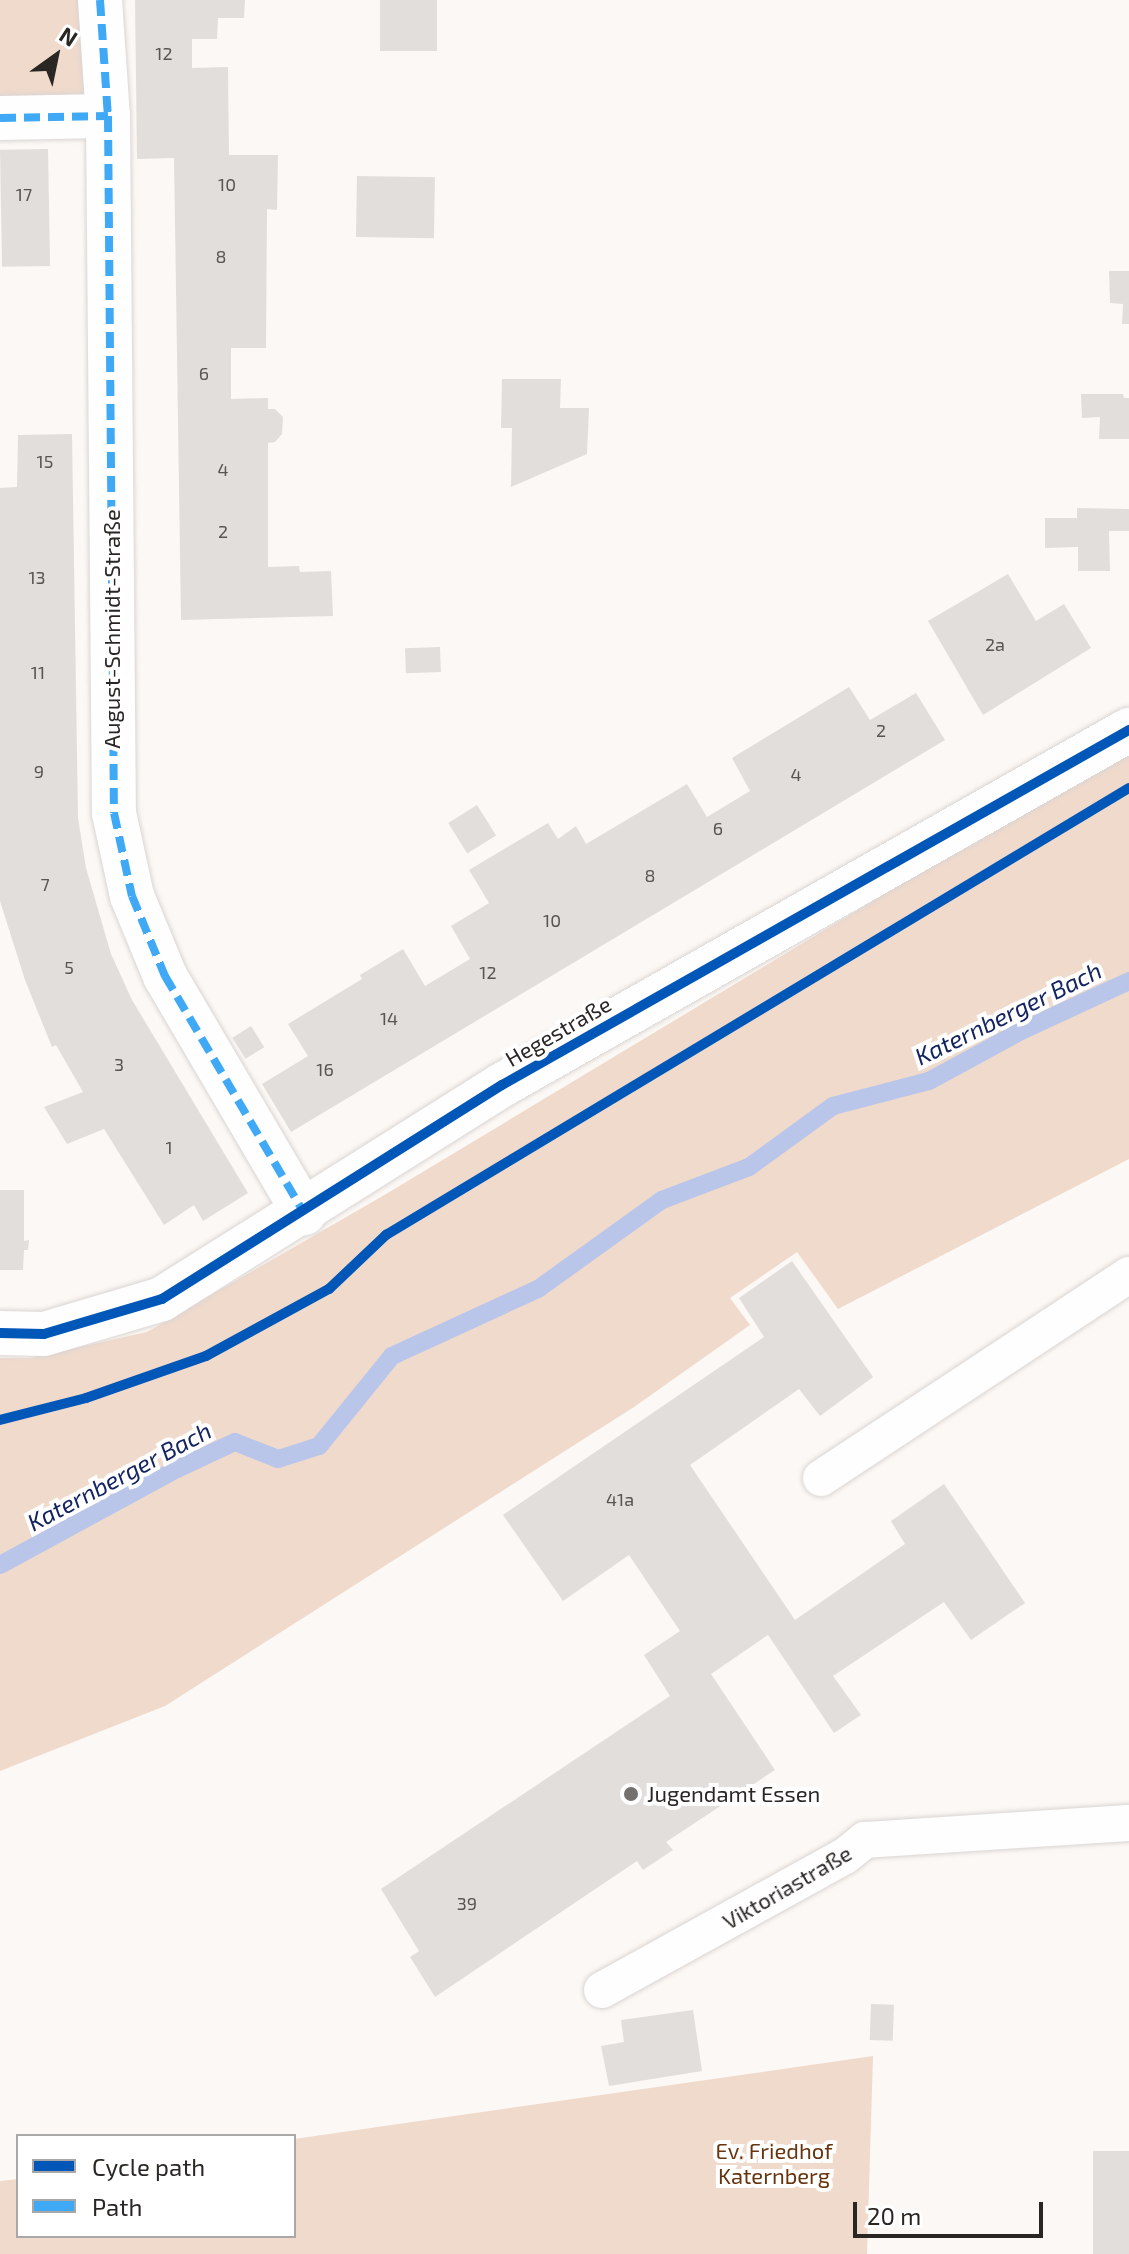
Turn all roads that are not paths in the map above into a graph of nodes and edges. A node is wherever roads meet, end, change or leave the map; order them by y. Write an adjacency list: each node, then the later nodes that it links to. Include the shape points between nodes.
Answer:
1 (100, 0): 2 (street, August-Schmidt-Straße)
2 (108, 116): 3 (street); 5 (street, August-Schmidt-Straße, via 114,813 132,896 165,976)
3 (0, 118)
4 (1129, 730): 5 (street, Hegestraße, via 502,1085)
5 (304, 1213): 7 (street, Hegestraße, via 162,1299 44,1334)
6 (1129, 1275): 8 (lane)
7 (0, 1333)
8 (821, 1478)
9 (1129, 1823): 10 (lane, Viktoriastraße, via 865,1840)
10 (602, 1990)

